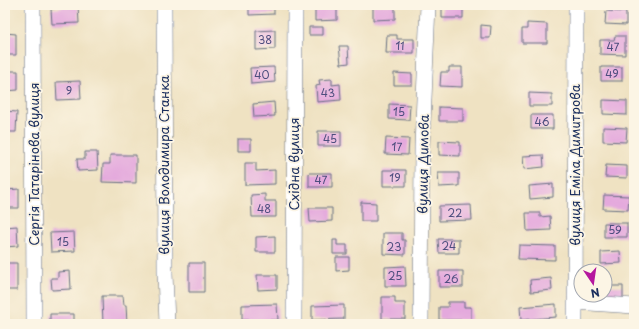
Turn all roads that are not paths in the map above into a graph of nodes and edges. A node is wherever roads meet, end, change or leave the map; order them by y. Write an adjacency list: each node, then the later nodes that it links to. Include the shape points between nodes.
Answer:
1 (33, 5): 10 (street, Сергія Татарінова вулиця)
2 (164, 5): 11 (street, вулиця Володимира Станка)
3 (295, 5): 12 (street, Східна вулиця)
4 (428, 5): 13 (street, вулиця Димова, via 422,146)
5 (576, 5): 6 (street, вулиця Еміла Димитрова)
6 (575, 263)
7 (575, 303): 14 (street, вулиця Еміла Димитрова)
8 (590, 303): 9 (street)
9 (634, 306)
10 (34, 324)
11 (167, 324)
12 (294, 324)
13 (421, 324)
14 (575, 324)

